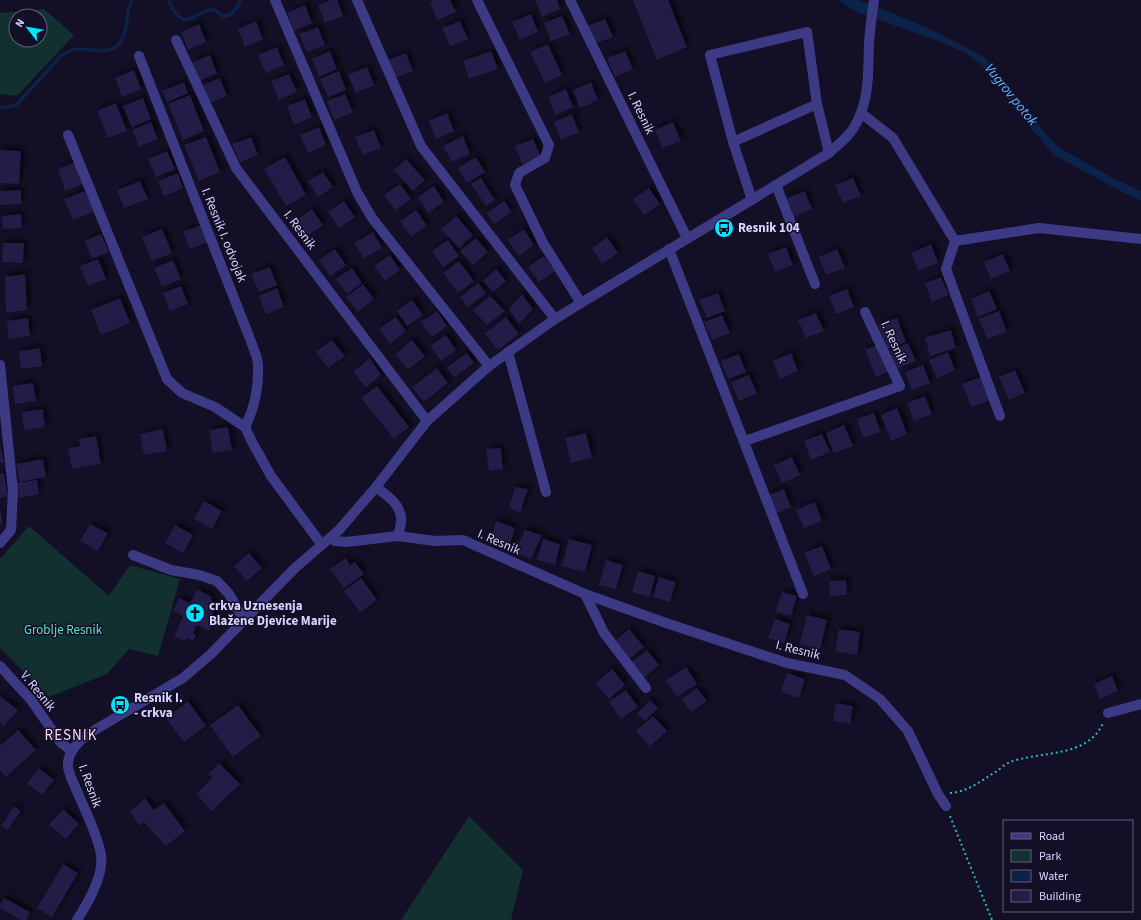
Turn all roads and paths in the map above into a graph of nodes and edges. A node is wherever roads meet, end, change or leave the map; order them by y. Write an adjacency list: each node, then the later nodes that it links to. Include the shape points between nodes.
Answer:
1 (275, 0): 25 (street, via 372,218)
2 (357, 0): 22 (street, via 421,146)
3 (477, 0): 20 (street, via 549,145 545,158 519,173 515,185 543,243)
4 (570, 0): 15 (street, I. Resnik)
5 (874, 0): 9 (street, I. Resnik, via 870,26 867,97)
6 (176, 40): 27 (street, I. Resnik, via 236,168)
7 (139, 56): 28 (street, I. Resnik I. odvojak, via 258,364 257,389 252,412)
8 (816, 104): 11 (street); 11 (street, via 807,32 710,55); 12 (street)
9 (861, 113): 12 (street, I. Resnik, via 846,138); 17 (street, via 893,138)
10 (68, 135): 28 (street, via 167,379 182,393 215,407)
11 (733, 142): 14 (street)
12 (829, 153): 13 (street, I. Resnik)
13 (776, 185): 14 (street, I. Resnik); 19 (street)
14 (752, 200): 15 (street, I. Resnik)
15 (688, 238): 18 (street, I. Resnik)
16 (1141, 239): 17 (street, via 1039,228)
17 (955, 241): 26 (street, via 946,269)
18 (669, 249): 20 (street, I. Resnik); 29 (street)
19 (815, 284)
20 (581, 303): 22 (street, I. Resnik)
21 (865, 312): 29 (street, I. Resnik, via 900,386)
22 (555, 319): 23 (street, I. Resnik)
23 (508, 352): 25 (street, I. Resnik); 31 (street)
24 (0, 365): 34 (street, via 13,491 11,530)
25 (489, 366): 27 (street, I. Resnik)
26 (1000, 416)
27 (427, 421): 30 (street, I. Resnik)
28 (245, 427): 35 (street, via 271,476)
29 (744, 441): 38 (street)
30 (376, 487): 32 (street, via 393,500 399,510 401,518); 33 (street, I. Resnik)
31 (546, 492)
32 (398, 536): 33 (street, I. Resnik, via 346,542); 37 (street, I. Resnik, via 435,542 463,540)
33 (330, 538): 35 (street, I. Resnik)
34 (0, 543)
35 (322, 545): 39 (street, I. Resnik, via 295,568)
36 (133, 555): 39 (street, via 171,570 217,581 229,594)
37 (585, 594): 41 (street, via 604,633); 45 (street, I. Resnik, via 666,624 781,661 844,675 880,699 908,731)
38 (803, 594)
39 (244, 620): 44 (street, I. Resnik, via 183,678 88,734)
40 (0, 666): 44 (street, V. Resnik, via 31,700 60,743)
41 (646, 688)
42 (1141, 704): 43 (street)
43 (1108, 713): 45 (path, via 1094,736 1081,746 1010,762 975,785 954,793)
44 (72, 751): 47 (street, I. Resnik, via 68,770 101,856 95,889)
45 (938, 794): 46 (street, I. Resnik)
46 (946, 806): 48 (path)
47 (77, 920)
48 (992, 920)

